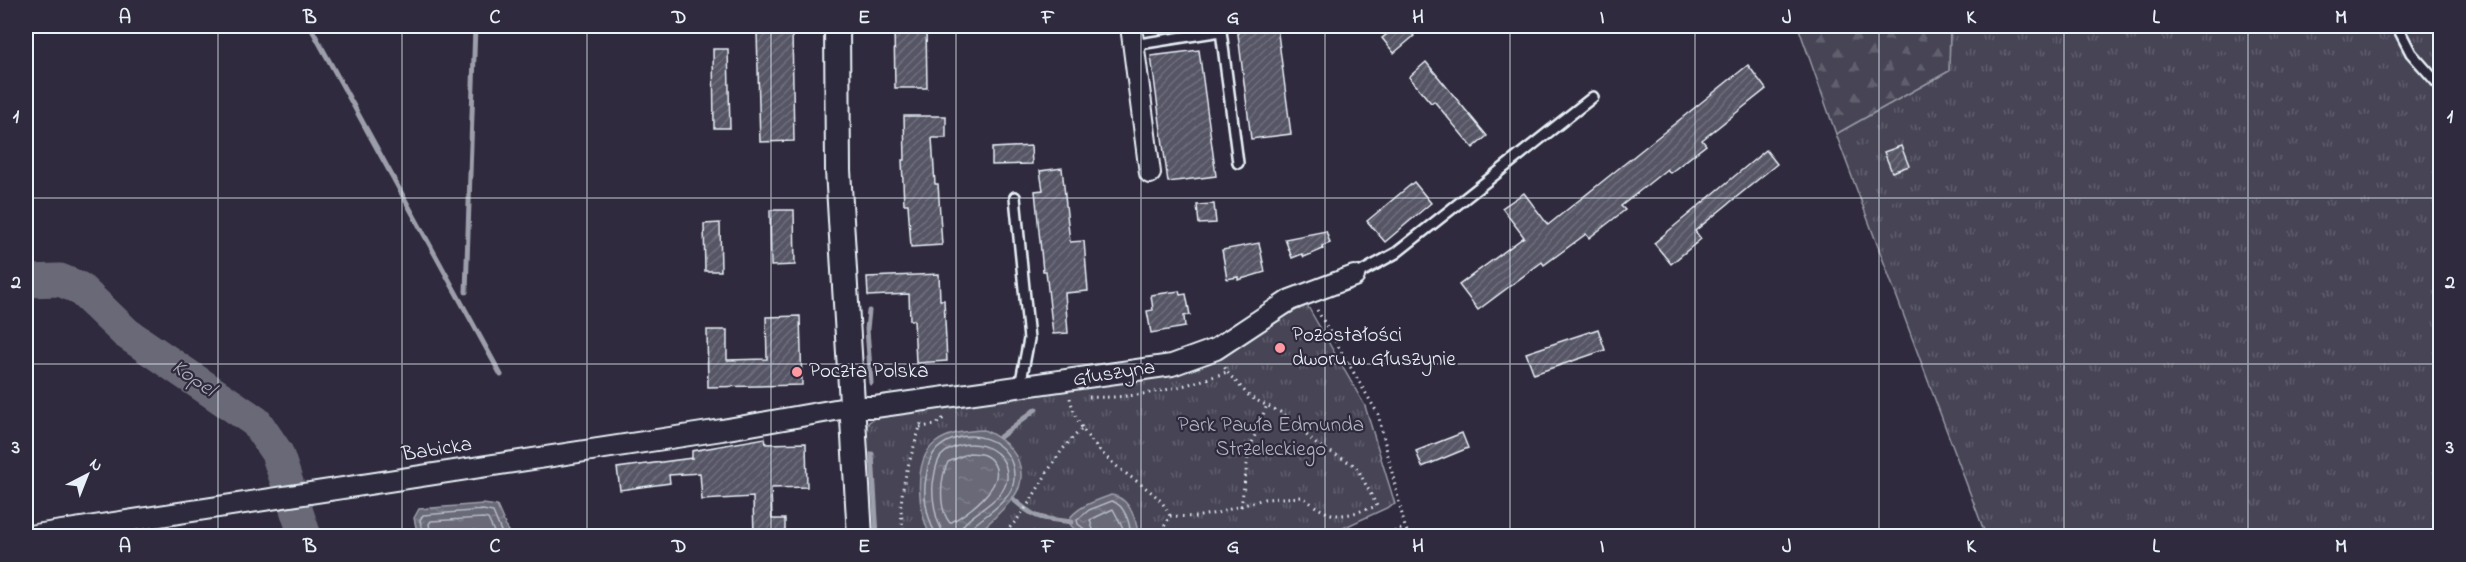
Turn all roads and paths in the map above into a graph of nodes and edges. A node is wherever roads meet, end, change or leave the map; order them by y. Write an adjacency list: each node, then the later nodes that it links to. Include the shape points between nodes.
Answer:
1 (837, 26): 18 (street, via 838,170)
2 (1131, 26): 4 (street)
3 (2397, 26): 5 (lane, via 2411,53)
4 (1133, 45): 7 (lane, via 1221,31); 8 (street)
5 (2440, 86)
6 (1593, 97): 10 (lane, via 1396,253)
7 (1238, 163)
8 (1150, 172)
9 (1015, 197): 14 (lane, via 1029,339)
10 (1354, 276): 11 (street, Głuszyna)
11 (1308, 293): 12 (street, Głuszyna, via 1290,300); 22 (path, via 1377,414)
12 (1216, 349): 13 (path); 15 (street, Głuszyna, via 1195,359)
13 (1227, 372): 15 (path, via 1185,387 1130,398); 17 (path, via 1250,397)
14 (1020, 388): 15 (street, Głuszyna); 16 (street, Głuszyna)
15 (1068, 389): 19 (path)
16 (926, 400): 18 (street, Głuszyna); 25 (path, via 902,491)
17 (1267, 405): 20 (path, via 1249,450); 20 (path, via 1284,414 1316,444 1356,466 1377,506 1345,516 1319,510 1303,497 1264,499)
18 (852, 407): 23 (street, Babicka); 24 (street)
19 (1081, 430): 21 (path, via 1100,452 1157,495); 26 (path, via 1065,444 1030,504)
20 (1241, 507): 21 (path, via 1206,515)
21 (1170, 516): 27 (path)
22 (1405, 528): 28 (path); 29 (path)
23 (29, 537)
24 (860, 537)
25 (904, 537)
26 (1001, 537)
27 (1159, 537)
28 (1383, 537)
29 (1409, 537)

